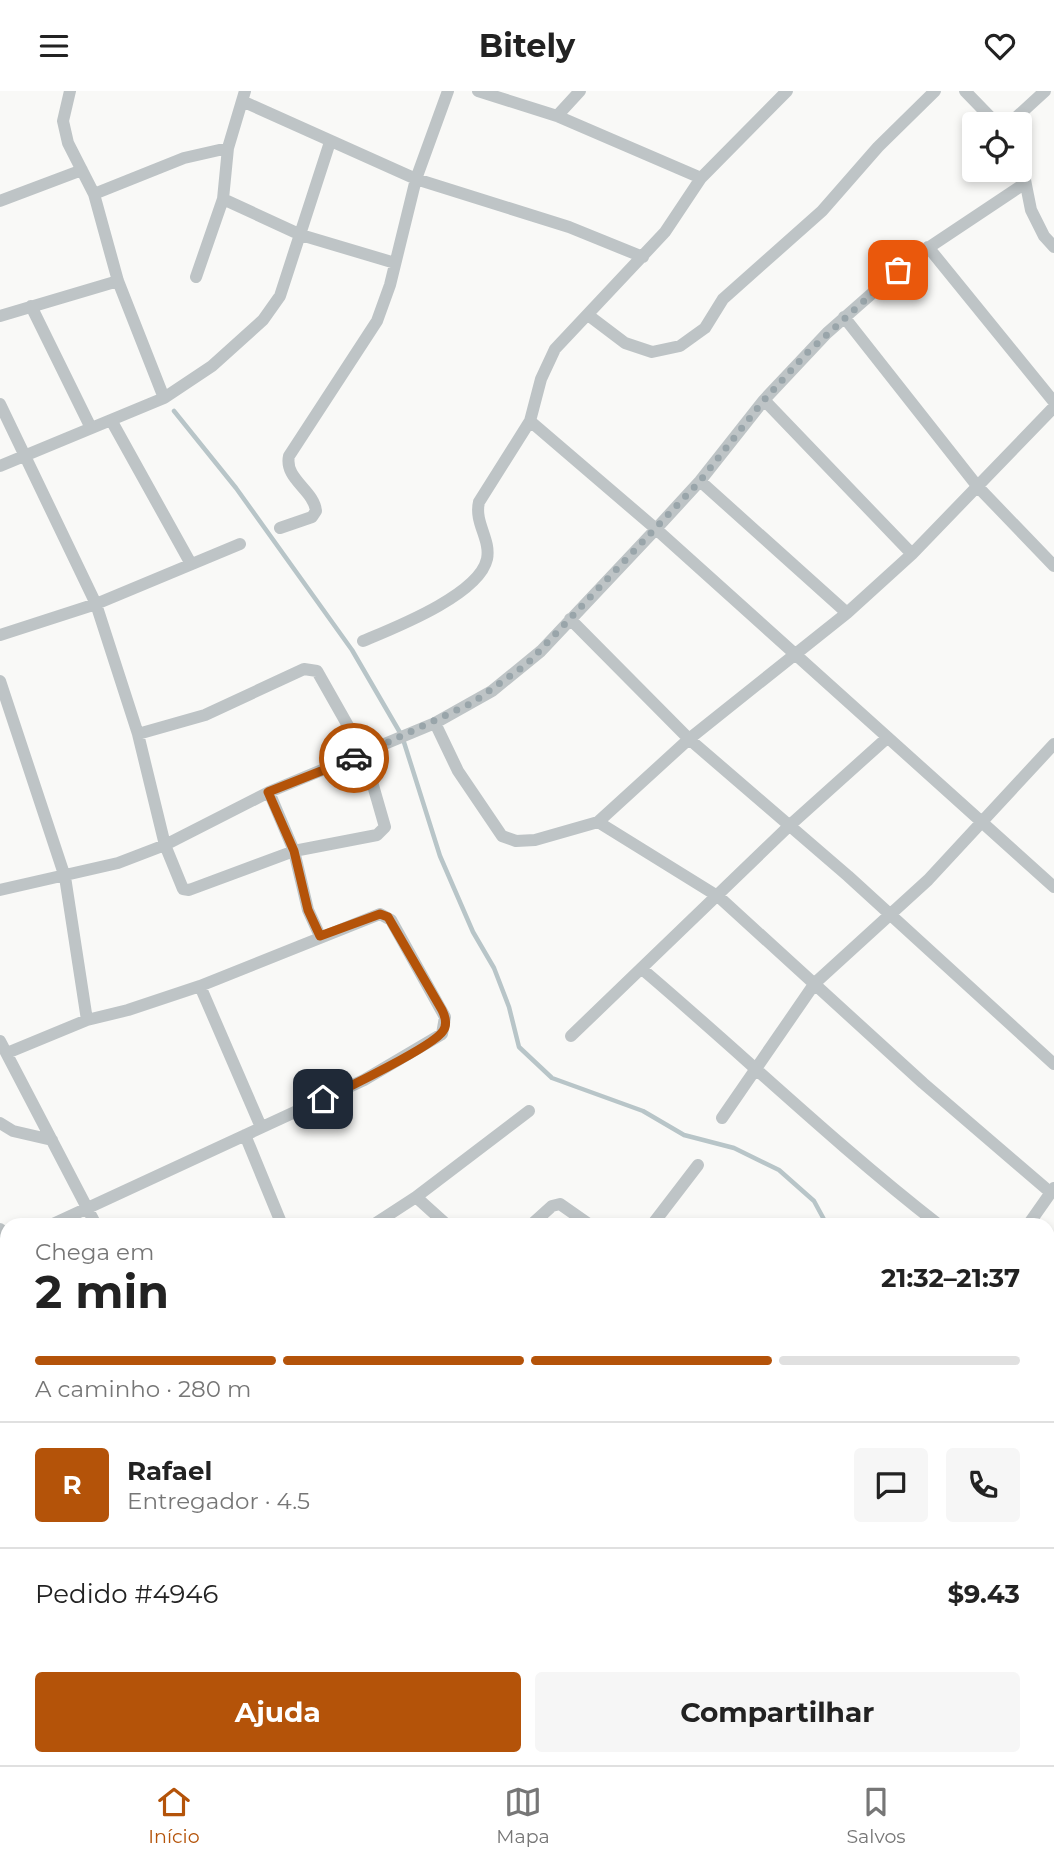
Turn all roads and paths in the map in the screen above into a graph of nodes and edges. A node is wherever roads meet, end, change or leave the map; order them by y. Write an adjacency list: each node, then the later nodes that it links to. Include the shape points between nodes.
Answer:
1 (71, 91): 16 (street, via 63,121)
2 (449, 91): 18 (street)
3 (478, 91): 10 (street)
4 (580, 91): 13 (street)
5 (787, 91): 17 (street)
6 (935, 91): 32 (street, via 822,211 723,299 705,327 680,346 652,352 634,346)
7 (965, 91): 11 (street)
8 (1045, 91): 12 (street)
9 (243, 96): 14 (street); 15 (street)
10 (516, 97): 13 (street)
11 (986, 112)
12 (1022, 112)
13 (557, 116): 17 (street)
14 (330, 142): 18 (street); 23 (street)
15 (228, 148): 20 (street, via 184,158); 21 (street)
16 (82, 170): 20 (street); 22 (street)
17 (701, 178): 26 (street, via 684,208)
18 (416, 180): 26 (street, via 569,227); 27 (street)
19 (1024, 184): 24 (street); 25 (street, via 1037,225)
20 (94, 194): 29 (street)
21 (223, 199): 23 (street); 28 (street)
22 (0, 201)
23 (301, 235): 27 (street); 34 (street, via 280,296 262,320 193,381)
24 (928, 247): 33 (street); 37 (street)
25 (1054, 247)
26 (643, 257): 32 (street)
27 (395, 263): 45 (street, via 371,334 289,456 290,471 316,503 316,511 312,517)
28 (196, 277)
29 (118, 281): 30 (street); 34 (street)
30 (31, 306): 31 (street); 40 (street)
31 (0, 316)
32 (588, 316): 39 (street, via 555,349)
33 (844, 317): 35 (street); 44 (street)
34 (164, 398): 38 (street)
35 (764, 400): 43 (street); 48 (street)
36 (0, 404): 41 (street)
37 (1054, 405): 44 (street)
38 (111, 420): 40 (street); 49 (street)
39 (530, 421): 46 (street); 55 (street, via 480,502 477,513 487,550 482,570 448,599)
40 (91, 428): 41 (street)
41 (26, 455): 42 (street); 51 (street)
42 (0, 466)
43 (700, 481): 46 (street); 52 (street)
44 (978, 487): 48 (street); 50 (street)
45 (280, 528)
46 (656, 529): 53 (street); 56 (street)
47 (240, 544): 49 (street)
48 (912, 554): 52 (street)
49 (191, 564): 51 (street)
50 (1054, 566)
51 (96, 604): 54 (street); 59 (street)
52 (847, 613): 56 (street)
53 (570, 619): 58 (street, via 512,677); 61 (street)
54 (0, 635)
55 (363, 641)
56 (797, 656): 60 (street); 61 (street)
57 (0, 681): 70 (street)
58 (435, 723): 63 (street); 65 (street, via 458,771 502,836 535,840)
59 (138, 734): 63 (street, via 205,715 310,669 320,675); 68 (street)
60 (887, 738): 66 (street); 67 (street)
61 (689, 739): 65 (street); 67 (street)
62 (1054, 744): 66 (street)
63 (364, 754): 64 (street); 69 (street, via 384,827 377,835)
64 (268, 792): 68 (street); 69 (street)
65 (598, 822): 73 (street)
66 (982, 825): 71 (street); 74 (street)
67 (789, 826): 73 (street); 74 (street)
68 (165, 845): 69 (street, via 186,891); 70 (street)
69 (294, 851): 75 (street, via 308,910)
70 (65, 877): 72 (street); 79 (street)
71 (1054, 887)
72 (0, 890)
73 (719, 897): 76 (street); 77 (street)
74 (889, 914): 77 (street); 83 (street)
75 (320, 936): 78 (street); 88 (street, via 385,915 442,1010 446,1027 442,1034 364,1080)
76 (642, 969): 80 (street); 84 (street)
77 (815, 983): 84 (street); 92 (street, via 923,1083)
78 (200, 986): 79 (street); 88 (street)
79 (87, 1020): 82 (street)
80 (571, 1036)
81 (0, 1041): 82 (street)
82 (7, 1053): 90 (street)
83 (1054, 1063)
84 (757, 1067): 86 (street); 103 (street, via 866,1168)
85 (529, 1111): 93 (street)
86 (722, 1118)
87 (0, 1123): 90 (street, via 13,1131)
88 (261, 1127): 89 (street)
89 (245, 1135): 94 (street); 97 (street)
90 (52, 1140): 94 (street)
91 (698, 1165): 102 (street)
92 (1052, 1190): 104 (street)
93 (416, 1197): 98 (street); 99 (street)
94 (88, 1210): 95 (street); 96 (street)
95 (68, 1218)
96 (92, 1218)
97 (279, 1218)
98 (384, 1218)
99 (439, 1218)
100 (539, 1218): 101 (street, via 560,1204)
101 (580, 1218)
102 (657, 1218)
103 (930, 1218)
104 (1033, 1218)

